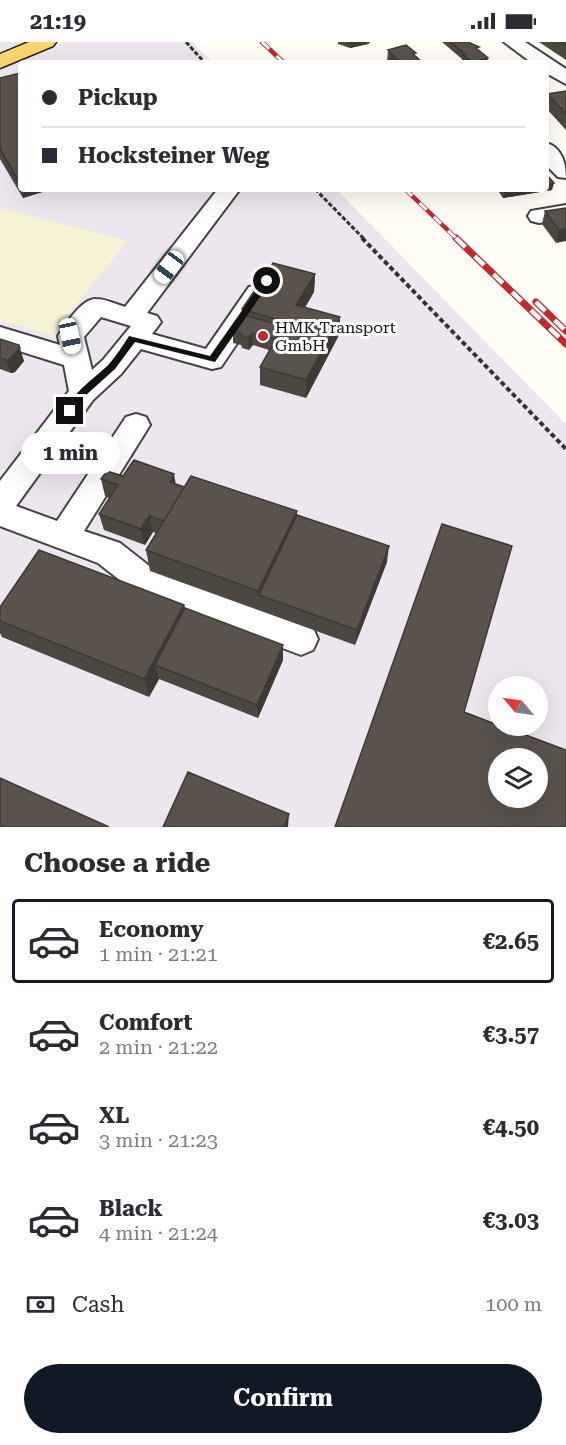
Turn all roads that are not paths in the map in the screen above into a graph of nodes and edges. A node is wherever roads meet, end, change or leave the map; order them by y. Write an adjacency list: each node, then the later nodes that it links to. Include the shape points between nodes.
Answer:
1 (46, 42): 4 (main road)
2 (513, 42): 3 (street)
3 (539, 60)
4 (0, 62)
5 (549, 67): 6 (street)
6 (566, 78)
7 (566, 86): 8 (street)
8 (549, 91)
9 (227, 192): 13 (street)
10 (566, 212): 11 (street)
11 (539, 216)
12 (267, 281): 13 (street, via 212,360)
13 (132, 328): 15 (street, via 95,307 70,336); 16 (street, via 112,367)
14 (0, 336): 15 (street)
15 (76, 359): 16 (street)
16 (83, 393): 18 (street)
17 (136, 425): 20 (street)
18 (6, 487)
19 (0, 513): 20 (street)
20 (64, 536): 21 (street, via 109,553 146,582)
21 (301, 639)

